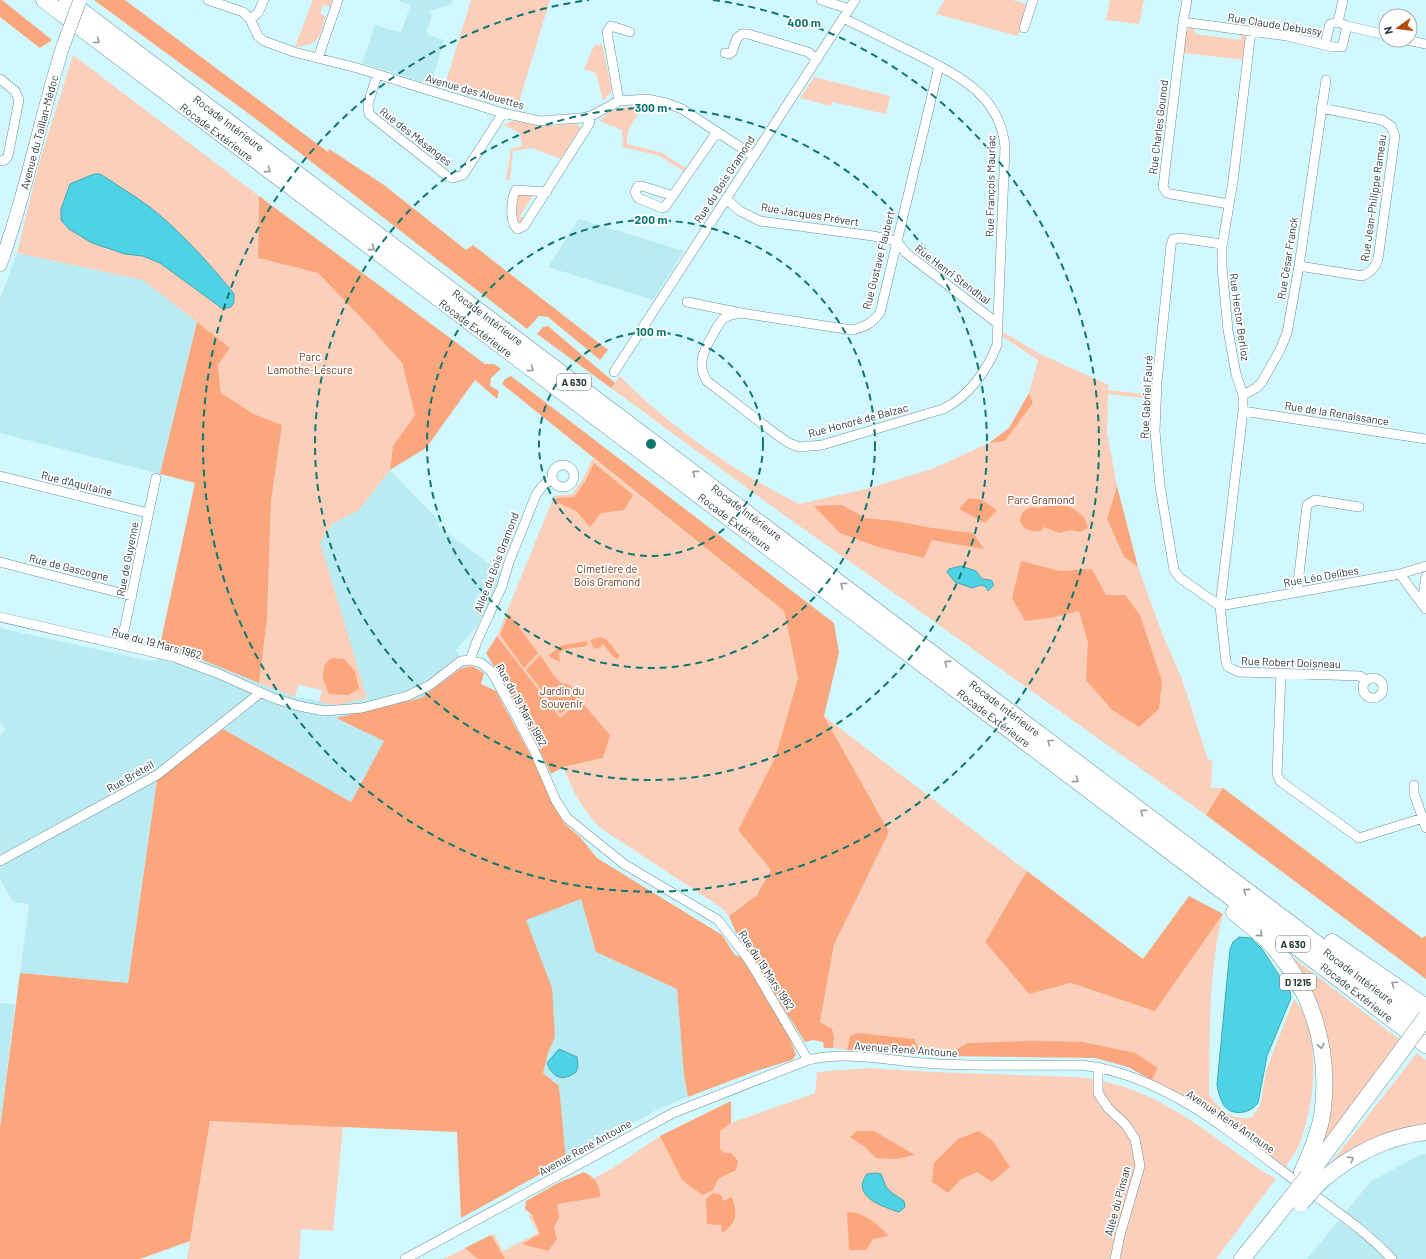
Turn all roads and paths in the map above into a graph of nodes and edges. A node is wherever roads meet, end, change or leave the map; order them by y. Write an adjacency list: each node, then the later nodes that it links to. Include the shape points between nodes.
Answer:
1 (44, 0): 74 (highway, Rocade Extérieure / A 630, one-way to 74)
2 (66, 0): 76 (highway, Rocade Intérieure / A 630, one-way to 2)
3 (80, 0): 43 (street, Avenue du Taillan-Médoc, bridge, via 50,85 11,233)
4 (208, 0): 14 (street, via 243,12)
5 (264, 0): 14 (street, via 258,13)
6 (338, 0): 24 (street)
7 (821, 0): 12 (street)
8 (855, 0): 12 (street, Rue du Bois Gramond)
9 (1033, 0): 18 (street)
10 (1187, 0): 15 (street, Rue Charles Gounod)
11 (1344, 0): 16 (street)
12 (849, 9): 13 (street, Rue du Bois Gramond)
13 (844, 18): 25 (street, Rue du Bois Gramond); 26 (street, Rue François Mauriac)
14 (250, 19): 24 (street, Avenue des Alouettes, via 258,36 264,41)
15 (1183, 22): 19 (street, Rue Claude Debussy); 40 (street, Rue Charles Gounod, via 1163,187 1167,193)
16 (1338, 22): 17 (street); 22 (street, via 1330,24)
17 (1347, 26): 21 (street); 22 (street, Rue Claude Debussy, via 1342,47)
18 (1024, 28)
19 (1251, 31): 22 (street, Rue Claude Debussy); 40 (street, Rue Hector Berlioz)
20 (630, 32): 30 (street, via 611,26 607,32)
21 (1378, 33)
22 (1325, 44)
23 (725, 53): 25 (street, via 732,52 737,38 742,34 748,34 808,52)
24 (318, 58): 27 (street, Avenue des Alouettes)
25 (817, 58): 35 (street, Rue du Bois Gramond)
26 (939, 66): 41 (street, Rue Gustave Flaubert); 47 (street, Rue François Mauriac, via 958,76 981,96 998,117 1003,132 1005,147)
27 (377, 75): 32 (street, Avenue des Alouettes); 32 (street, Rue des Mésanges, via 368,104 369,114 447,176 453,178 463,175)
28 (0, 79): 36 (street, via 15,91 19,100 8,156)
29 (1326, 80): 31 (street, Rue César Franck)
30 (619, 101): 33 (street, Avenue des Alouettes); 34 (street, Avenue des Alouettes, via 647,99 666,103 682,109)
31 (1321, 108): 44 (street, Rue César Franck); 44 (street, Rue Jean-Philippe Rameau, via 1382,120 1391,126 1395,136 1378,259 1375,267 1362,276)
32 (503, 113): 33 (street, Avenue des Alouettes, via 540,121)
33 (591, 116): 37 (street, via 589,124)
34 (717, 132): 35 (street, Avenue des Alouettes); 38 (street)
35 (754, 156): 39 (street, Rue du Bois Gramond)
36 (0, 161)
37 (547, 192): 37 (street, via 524,226 518,229 515,227 513,222 516,190)
38 (673, 196)
39 (726, 199): 41 (street, Rue Jacques Prévert, via 740,211 760,221 872,236); 48 (street, Rue du Bois Gramond)
40 (1229, 204): 42 (street, Rue Hector Berlioz)
41 (896, 242): 46 (street, Rue Gustave Flaubert, via 880,312 869,324 852,330); 47 (street, Rue Henri Stendhal, via 906,253)
42 (1222, 244): 49 (street, Rue Hector Berlioz, via 1228,330); 63 (street, Rue Gabriel Fauré, via 1180,238 1174,239 1171,245 1157,382 1155,431 1160,486 1174,570 1180,578)
43 (0, 265)
44 (1299, 266): 49 (street, Rue César Franck, via 1287,333 1280,350 1262,382)
45 (687, 302): 46 (street, Rue Gustave Flaubert)
46 (740, 312): 47 (street, Rue Honoré de Balzac, via 730,315 717,326 703,353 704,376 707,381 777,435 799,447 822,444 953,404 970,388 992,358 997,344)
47 (997, 323)
48 (614, 372)
49 (1243, 395): 50 (street, Rue Hector Berlioz)
50 (1243, 411): 51 (street, Rue de la Renaissance); 63 (street, Rue Hector Berlioz)
51 (1426, 439)
52 (0, 476): 56 (street, Rue d'Aquitaine)
53 (156, 478): 56 (street, Rue de Guyenne)
54 (553, 479): 67 (street, Allée du Bois Gramond, via 543,485 536,495 502,586)
55 (1358, 507): 61 (street, via 1315,500 1307,505)
56 (148, 513): 62 (street, Rue de Guyenne)
57 (0, 562): 62 (street, Rue de Gascogne)
58 (1426, 566): 59 (street, Rue Léo Delibes)
59 (1400, 574): 61 (street, Rue Léo Delibes); 64 (street)
60 (1426, 576): 64 (street)
61 (1297, 592): 63 (street, Rue Léo Delibes)
62 (132, 596): 66 (street, Rue de Guyenne)
63 (1220, 606): 68 (street, Rue Robert Doisneau, via 1228,667 1239,672)
64 (1424, 607)
65 (0, 617): 66 (street, Rue du 19 Mars 1962)
66 (121, 645): 70 (street, Rue du 19 Mars 1962, via 196,664)
67 (470, 660): 70 (street, Rue du 19 Mars 1962, via 461,661 415,693 345,710 313,710); 82 (street, Rue du 19 Mars 1962, via 481,663 491,671 567,818 624,864 718,920 749,960)
68 (1281, 673): 69 (street, Rue Robert Doisneau, via 1360,676); 72 (street, via 1277,774 1280,781 1359,838)
69 (1366, 680)
70 (260, 693): 75 (street, Rue Bréteil, via 157,775)
71 (1414, 785): 72 (street)
72 (1422, 818): 73 (street)
73 (1426, 828)
74 (1160, 843): 81 (highway, Rocade Extérieure / A 630); 86 (highway, D 1215, one-way to 86, via 1170,862 1264,938 1286,963 1310,1005 1324,1058 1323,1109 1311,1152)
75 (0, 861)
76 (1277, 914): 77 (highway, one-way to 76, via 1307,926); 79 (highway, Rocade Intérieure / A 630)
77 (1426, 1007)
78 (1426, 1017): 83 (highway, D 1215, bridge)
79 (1426, 1026)
80 (1426, 1030): 83 (highway)
81 (1426, 1045)
82 (808, 1060): 84 (street, Avenue René Antoune, via 821,1057 850,1057 936,1064); 88 (street, Avenue René Antoune, via 673,1112)
83 (1396, 1063): 86 (highway, D 1215)
84 (1098, 1067): 89 (street, Allée du Pinsan, via 1098,1093 1135,1139 1140,1166); 91 (street, Avenue René Antoune, via 1129,1075 1160,1089 1213,1121 1346,1218)
85 (1426, 1132): 86 (highway, one-way to 85, via 1337,1168 1382,1143)
86 (1311, 1177): 87 (highway, D 1215)
87 (1256, 1253): 90 (highway, D 1215)
88 (405, 1259)
89 (1115, 1259)
90 (1242, 1259)
91 (1392, 1259)

